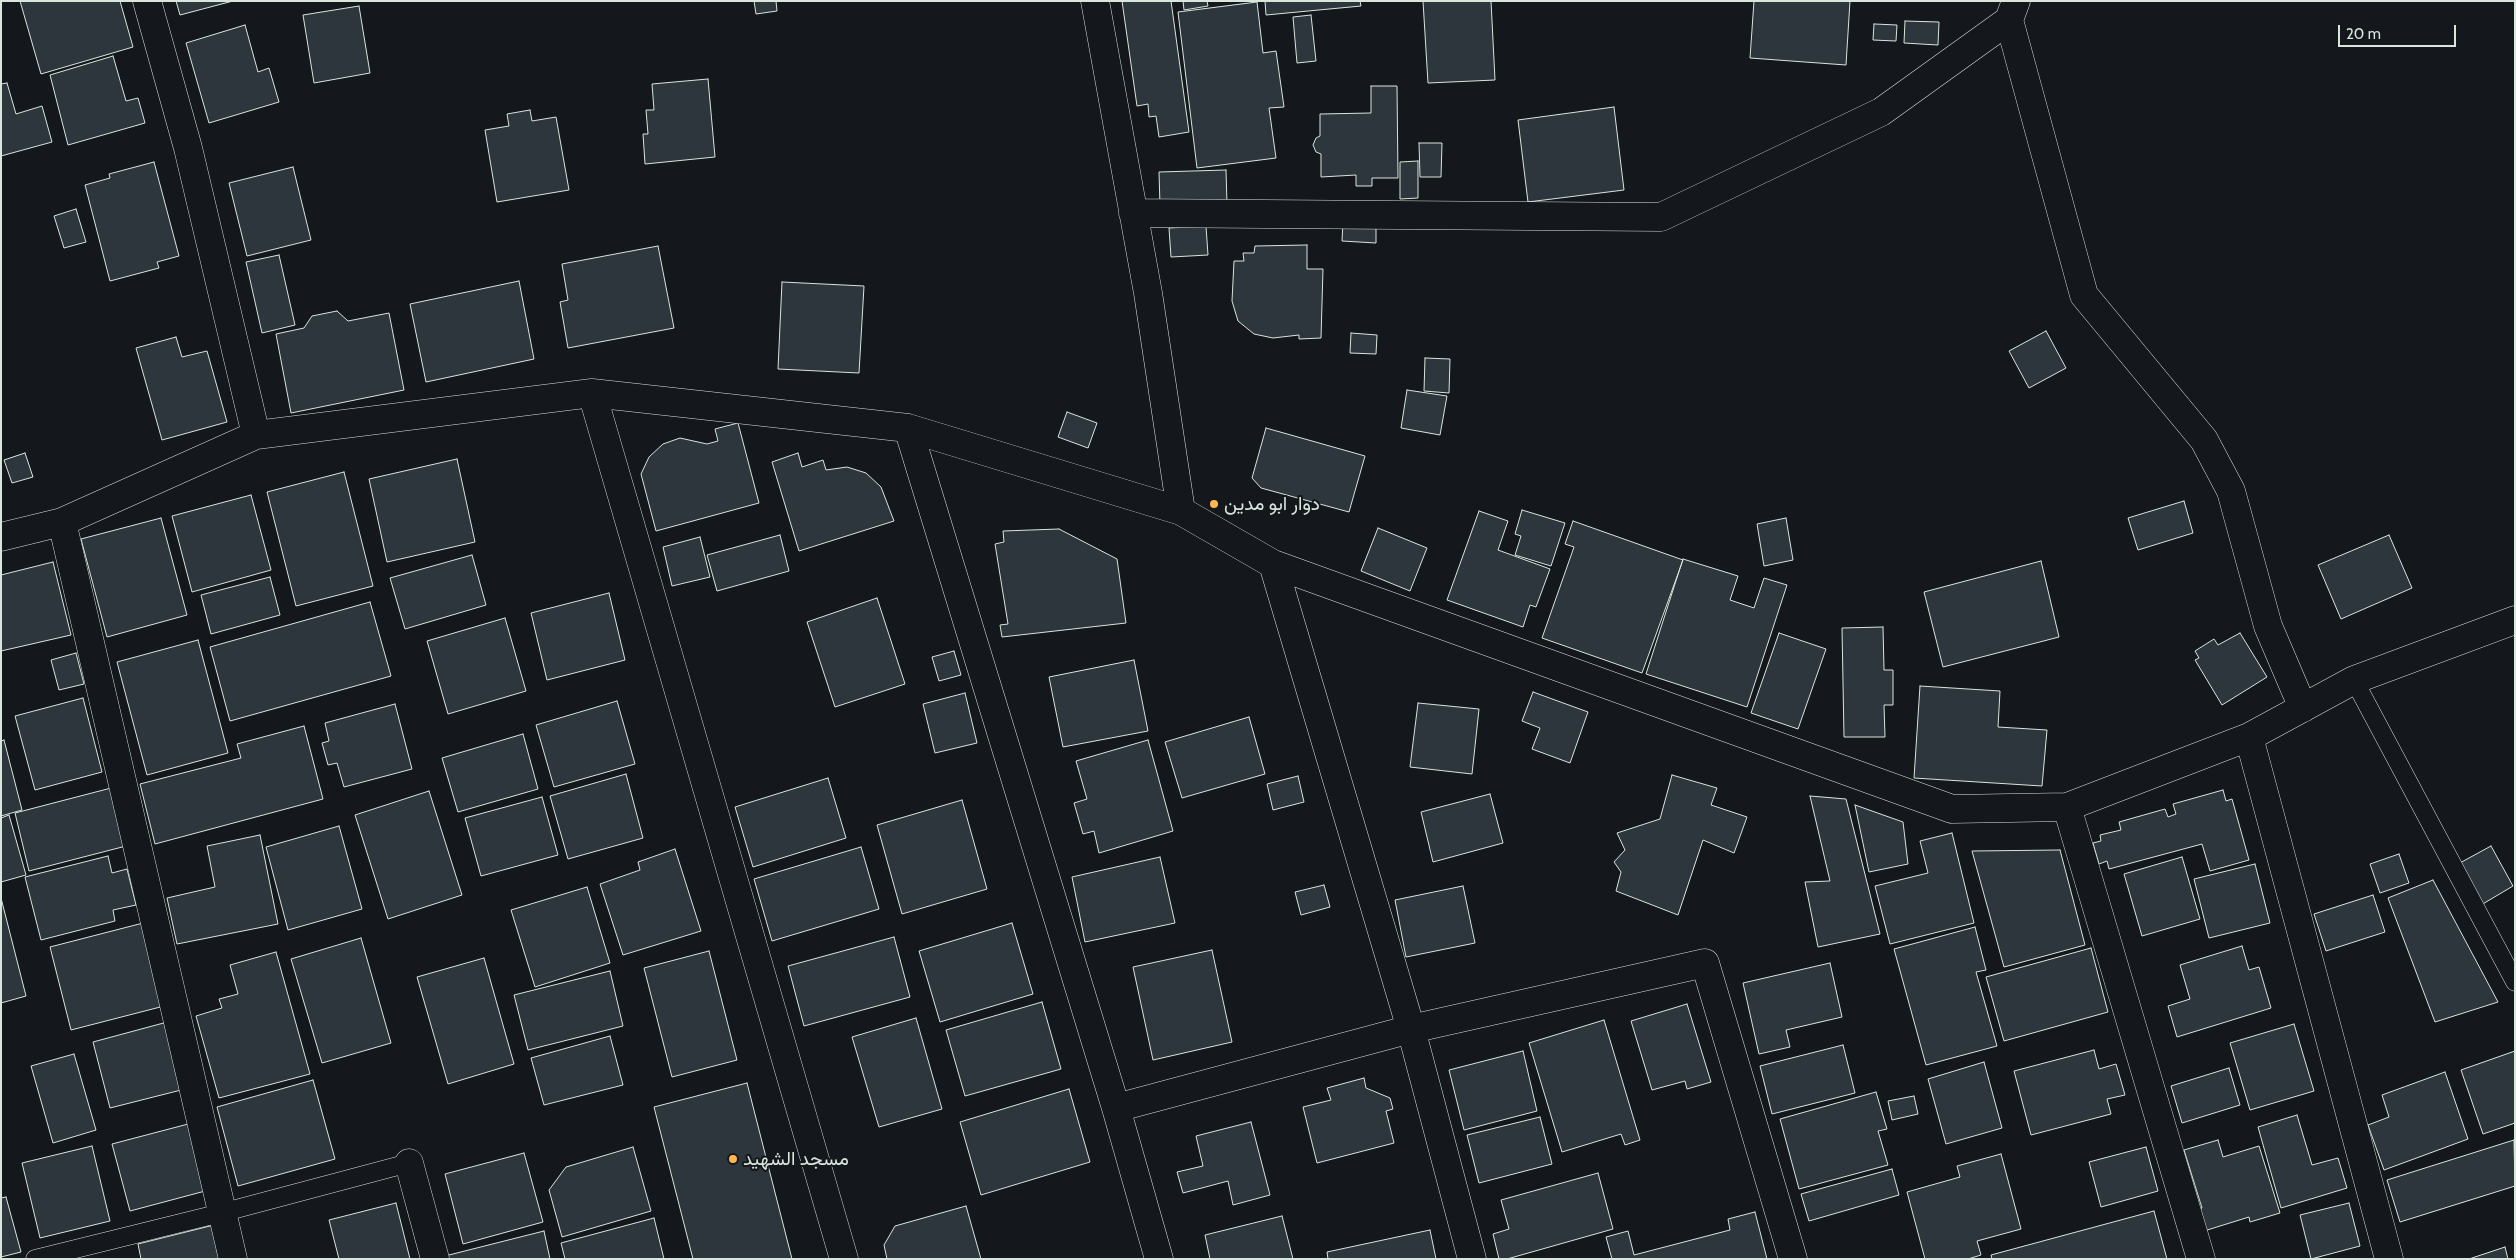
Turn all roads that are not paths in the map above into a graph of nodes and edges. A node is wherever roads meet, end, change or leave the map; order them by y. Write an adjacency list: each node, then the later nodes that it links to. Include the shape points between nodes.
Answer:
1 (147, 1): 7 (street, via 188,148)
2 (1095, 1): 4 (street)
3 (2012, 10): 4 (street, via 1881,112 1661,217); 14 (street, via 2084,295 2204,440 2231,491 2268,626)
4 (1133, 213): 8 (street)
5 (592, 393): 6 (street); 7 (street); 25 (street)
6 (908, 428): 8 (street); 19 (street)
7 (256, 435): 9 (street)
8 (1181, 512): 11 (street)
9 (62, 522): 10 (street); 21 (street)
10 (1, 537)
11 (1273, 564): 16 (street, via 1952,809); 18 (street)
12 (2513, 623): 13 (street)
13 (2354, 680): 14 (street); 17 (lane)
14 (2302, 708): 15 (street)
15 (2249, 737): 16 (street); 30 (street)
16 (2067, 807): 29 (street)
17 (2515, 982)
18 (1411, 1029): 19 (street); 27 (street); 28 (street, via 1705,962)
19 (1116, 1108): 26 (street)
20 (409, 1164): 21 (lane); 24 (street)
21 (221, 1213): 22 (lane); 23 (street)
22 (35, 1259)
23 (233, 1259)
24 (435, 1259)
25 (844, 1259)
26 (1159, 1259)
27 (1472, 1259)
28 (1793, 1259)
29 (2201, 1259)
30 (2389, 1259)

